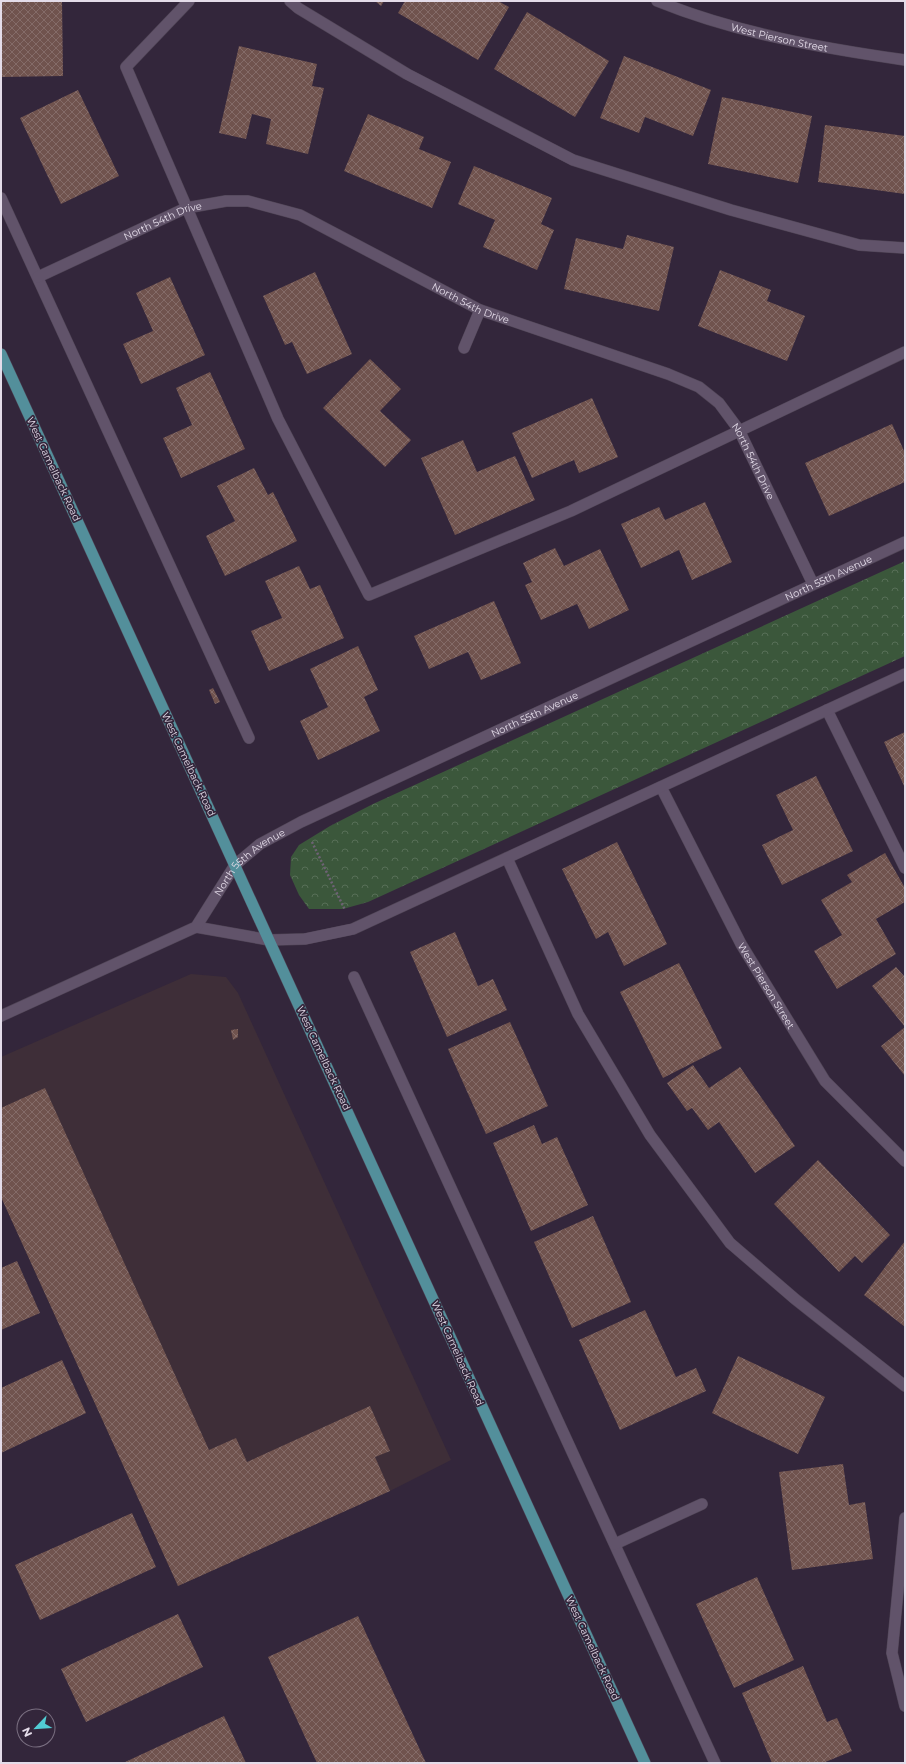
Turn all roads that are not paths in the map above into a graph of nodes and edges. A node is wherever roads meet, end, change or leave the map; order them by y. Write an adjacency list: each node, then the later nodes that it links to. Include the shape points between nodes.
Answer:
1 (189, 1): 6 (street, via 126,67)
2 (290, 1): 7 (street, via 407,74 573,160 731,210 852,243)
3 (657, 1): 4 (street, West Pierson Street, via 739,28 792,42)
4 (905, 60)
5 (1, 198): 8 (street)
6 (186, 208): 8 (street, North 54th Drive); 9 (street, North 54th Drive, via 226,201 248,201 300,215); 13 (street, via 278,419 369,595 571,511)
7 (905, 248)
8 (38, 277): 18 (street)
9 (480, 310): 10 (street); 13 (street, North 54th Drive, via 699,387 719,403)
10 (464, 348)
11 (905, 352): 13 (street)
12 (1, 354): 21 (main road, West Camelback Road)
13 (739, 430): 15 (street, North 54th Drive)
14 (905, 542): 15 (street, North 55th Avenue)
15 (813, 584): 21 (street, North 55th Avenue, via 301,822 260,844)
16 (905, 674): 17 (street)
17 (827, 710): 19 (street); 22 (street)
18 (249, 738)
19 (661, 787): 20 (street); 27 (street, West Pierson Street, via 742,944 825,1081)
20 (508, 858): 24 (street, via 353,929 306,939); 28 (street, via 578,1014 650,1135 730,1242 795,1299)
21 (235, 865): 23 (street, North 55th Avenue); 24 (main road, West Camelback Road)
22 (905, 868)
23 (196, 927): 24 (street); 26 (street)
24 (269, 940): 33 (main road, West Camelback Road)
25 (354, 978): 31 (street)
26 (1, 1016)
27 (905, 1161)
28 (905, 1386)
29 (702, 1504): 31 (street)
30 (905, 1518): 32 (street, via 892,1653)
31 (615, 1544): 34 (street)
32 (905, 1706)
33 (645, 1763)
34 (715, 1763)

